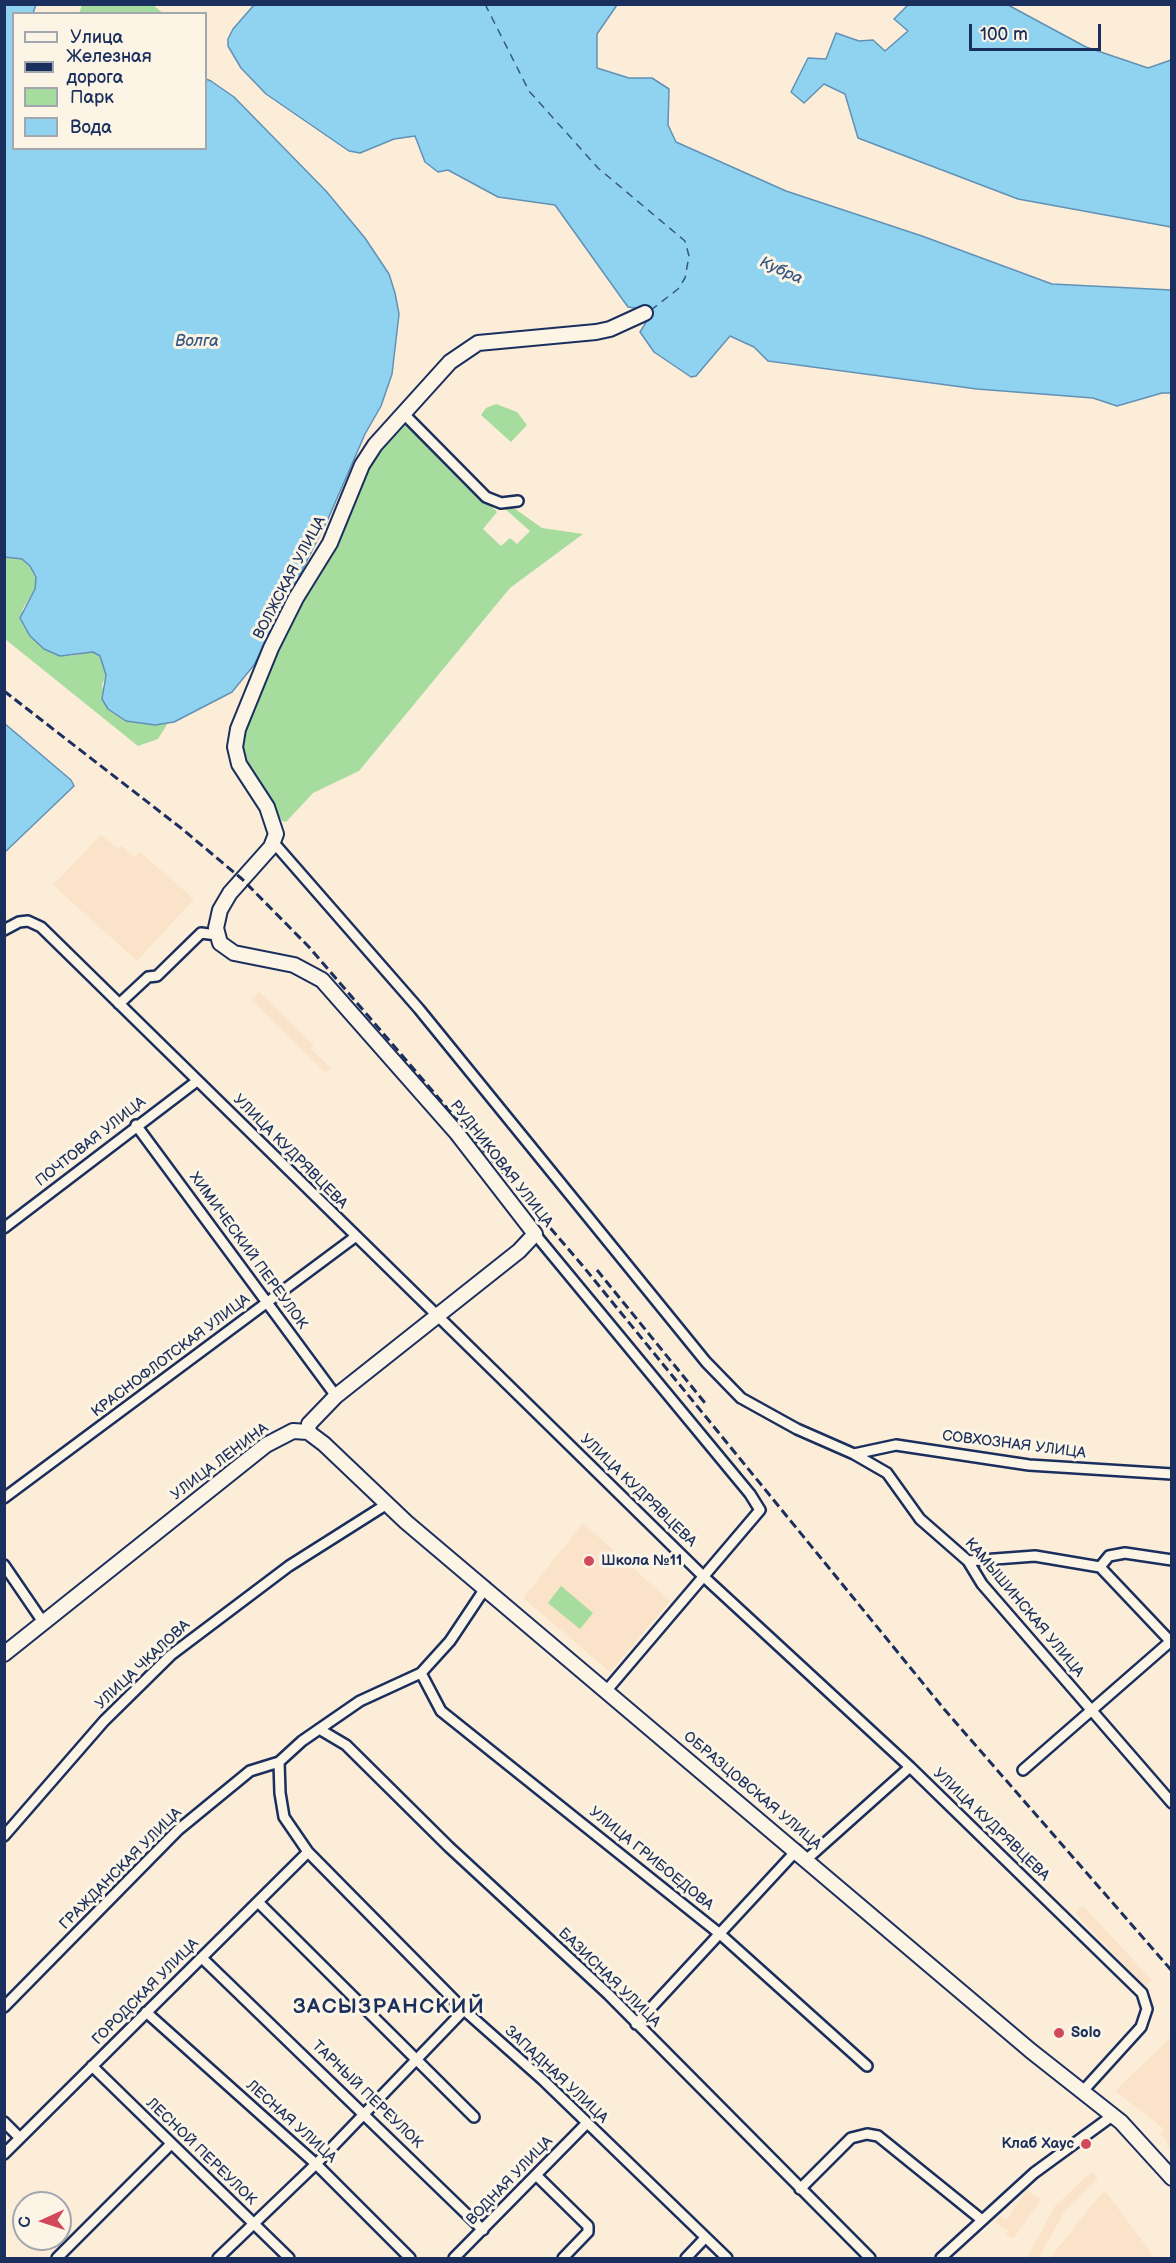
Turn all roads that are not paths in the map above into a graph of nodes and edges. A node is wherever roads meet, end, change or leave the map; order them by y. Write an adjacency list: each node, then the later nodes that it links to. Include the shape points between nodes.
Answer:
1 (645, 314): 2 (street, ВОЛЖСКАЯ УЛИЦА, via 596,332 478,343 450,362)
2 (404, 414): 3 (street, via 486,497 501,503); 4 (street, ВОЛЖСКАЯ УЛИЦА, via 362,465 330,543 296,597 271,648 238,729 237,756 271,816)
3 (518, 501)
4 (274, 843): 6 (street, via 220,910); 17 (street, КАМЫШИНСКАЯ УЛИЦА, via 419,1009 712,1368 741,1398)
5 (4, 930): 7 (street, УЛИЦА КУДРЯВЦЕВА, via 28,921 41,927)
6 (217, 935): 7 (street, via 201,933 157,976 148,977); 11 (street, РУДНИКОВАЯ УЛИЦА, via 220,943 234,953 294,965 322,980 456,1132)
7 (120, 1004): 8 (street, УЛИЦА КУДРЯВЦЕВА)
8 (197, 1081): 9 (street, ПОЧТОВАЯ УЛИЦА); 12 (street, УЛИЦА КУДРЯВЦЕВА)
9 (136, 1125): 10 (street, ПОЧТОВАЯ УЛИЦА); 13 (street, ХИМИЧЕСКИЙ ПЕРЕУЛОК)
10 (4, 1228)
11 (535, 1234): 14 (street); 25 (street, РУДНИКОВАЯ УЛИЦА, via 755,1499 760,1510)
12 (354, 1237): 13 (street, КРАСНОФЛОТСКАЯ УЛИЦА); 14 (street, УЛИЦА КУДРЯВЦЕВА)
13 (268, 1302): 15 (street, ХИМИЧЕСКИЙ ПЕРЕУЛОК); 19 (street, КРАСНОФЛОТСКАЯ УЛИЦА)
14 (437, 1316): 15 (street); 25 (street, УЛИЦА КУДРЯВЦЕВА)
15 (336, 1396): 16 (street, via 309,1424)
16 (308, 1432): 20 (street, ОБРАЗЦОВСКАЯ УЛИЦА); 27 (street, УЛИЦА ЛЕНИНА, via 293,1431 267,1445)
17 (854, 1454): 18 (street, СОВХОЗНАЯ УЛИЦА, via 896,1445 1029,1465); 22 (street, КАМЫШИНСКАЯ УЛИЦА, via 887,1473 920,1518)
18 (1172, 1474)
19 (4, 1498)
20 (387, 1504): 26 (street, ОБРАЗЦОВСКАЯ УЛИЦА); 38 (street, УЛИЦА ЧКАЛОВА, via 289,1566 171,1655 104,1721)
21 (1172, 1560): 24 (street, via 1125,1553 1109,1556)
22 (968, 1561): 24 (street, via 1035,1556); 32 (street, КАМЫШИНСКАЯ УЛИЦА, via 982,1584)
23 (4, 1565): 27 (street)
24 (1100, 1567): 28 (street)
25 (703, 1576): 31 (street); 35 (street, УЛИЦА КУДРЯВЦЕВА)
26 (486, 1587): 30 (street, ГРАЖДАНСКАЯ УЛИЦА, via 450,1641); 31 (street, ОБРАЗЦОВСКАЯ УЛИЦА)
27 (44, 1622): 29 (street, УЛИЦА ЛЕНИНА)
28 (1171, 1641): 32 (street)
29 (4, 1654)
30 (422, 1673): 33 (street, ГРАЖДАНСКАЯ УЛИЦА, via 360,1701); 42 (street, УЛИЦА ГРИБОЕДОВА, via 441,1711)
31 (607, 1690): 40 (street, ОБРАЗЦОВСКАЯ УЛИЦА)
32 (1091, 1710): 36 (street); 37 (street, КАМЫШИНСКАЯ УЛИЦА)
33 (319, 1729): 34 (street, ГРАЖДАНСКАЯ УЛИЦА); 47 (street, БАЗИСНАЯ УЛИЦА, via 346,1745)
34 (279, 1762): 39 (street, ЗАПАДНАЯ УЛИЦА, via 284,1816); 44 (street, ГРАЖДАНСКАЯ УЛИЦА, via 250,1771 178,1830)
35 (910, 1767): 40 (street); 51 (street, УЛИЦА КУДРЯВЦЕВА, via 1142,1993 1148,2009 1141,2027)
36 (1023, 1770)
37 (1172, 1803)
38 (4, 1836)
39 (308, 1852): 41 (street, ГОРОДСКАЯ УЛИЦА); 45 (street, ЗАПАДНАЯ УЛИЦА)
40 (802, 1854): 42 (street); 51 (street, ОБРАЗЦОВСКАЯ УЛИЦА)
41 (258, 1902): 43 (street, ГОРОДСКАЯ УЛИЦА); 48 (street)
42 (720, 1934): 47 (street); 50 (street, УЛИЦА ГРИБОЕДОВА)
43 (202, 1958): 46 (street, ГОРОДСКАЯ УЛИЦА); 52 (street, ТАРНЫЙ ПЕРЕУЛОК)
44 (4, 2007)
45 (464, 2010): 48 (street); 56 (street, ЗАПАДНАЯ УЛИЦА)
46 (146, 2012): 49 (street, ГОРОДСКАЯ УЛИЦА); 60 (street, ЛЕСНАЯ УЛИЦА)
47 (636, 2024): 63 (street, БАЗИСНАЯ УЛИЦА)
48 (417, 2059): 52 (street); 54 (street)
49 (92, 2066): 57 (street, ГОРОДСКАЯ УЛИЦА); 58 (street, ЛЕСНОЙ ПЕРЕУЛОК)
50 (867, 2066)
51 (1082, 2092): 53 (street, ОБРАЗЦОВСКАЯ УЛИЦА)
52 (366, 2114): 60 (street); 66 (street, ТАРНЫЙ ПЕРЕУЛОК)
53 (1112, 2116): 62 (street, ОБРАЗЦОВСКАЯ УЛИЦА); 64 (street, via 1034,2173)
54 (474, 2117)
55 (4, 2122): 57 (street)
56 (586, 2124): 61 (street, ВОДНАЯ УЛИЦА); 67 (street, ЗАПАДНАЯ УЛИЦА)
57 (20, 2138): 59 (street, ГОРОДСКАЯ УЛИЦА)
58 (170, 2145): 65 (street, ЛЕСНОЙ ПЕРЕУЛОК); 68 (street)
59 (4, 2154)
60 (316, 2164): 65 (street); 71 (street, ЛЕСНАЯ УЛИЦА)
61 (536, 2175): 66 (street, ВОДНАЯ УЛИЦА); 73 (street, via 588,2226 588,2232)
62 (1172, 2178)
63 (800, 2189): 64 (street, via 851,2138 867,2134 878,2136); 76 (street, БАЗИСНАЯ УЛИЦА)
64 (982, 2220): 77 (street)
65 (254, 2223): 69 (street); 70 (street, ЛЕСНОЙ ПЕРЕУЛОК)
66 (483, 2230): 72 (street, ВОДНАЯ УЛИЦА)
67 (705, 2238): 74 (street); 75 (street, ЗАПАДНАЯ УЛИЦА)
68 (57, 2259)
69 (218, 2259)
70 (289, 2259)
71 (410, 2259)
72 (454, 2259)
73 (563, 2259)
74 (686, 2259)
75 (727, 2259)
76 (870, 2259)
77 (941, 2259)

